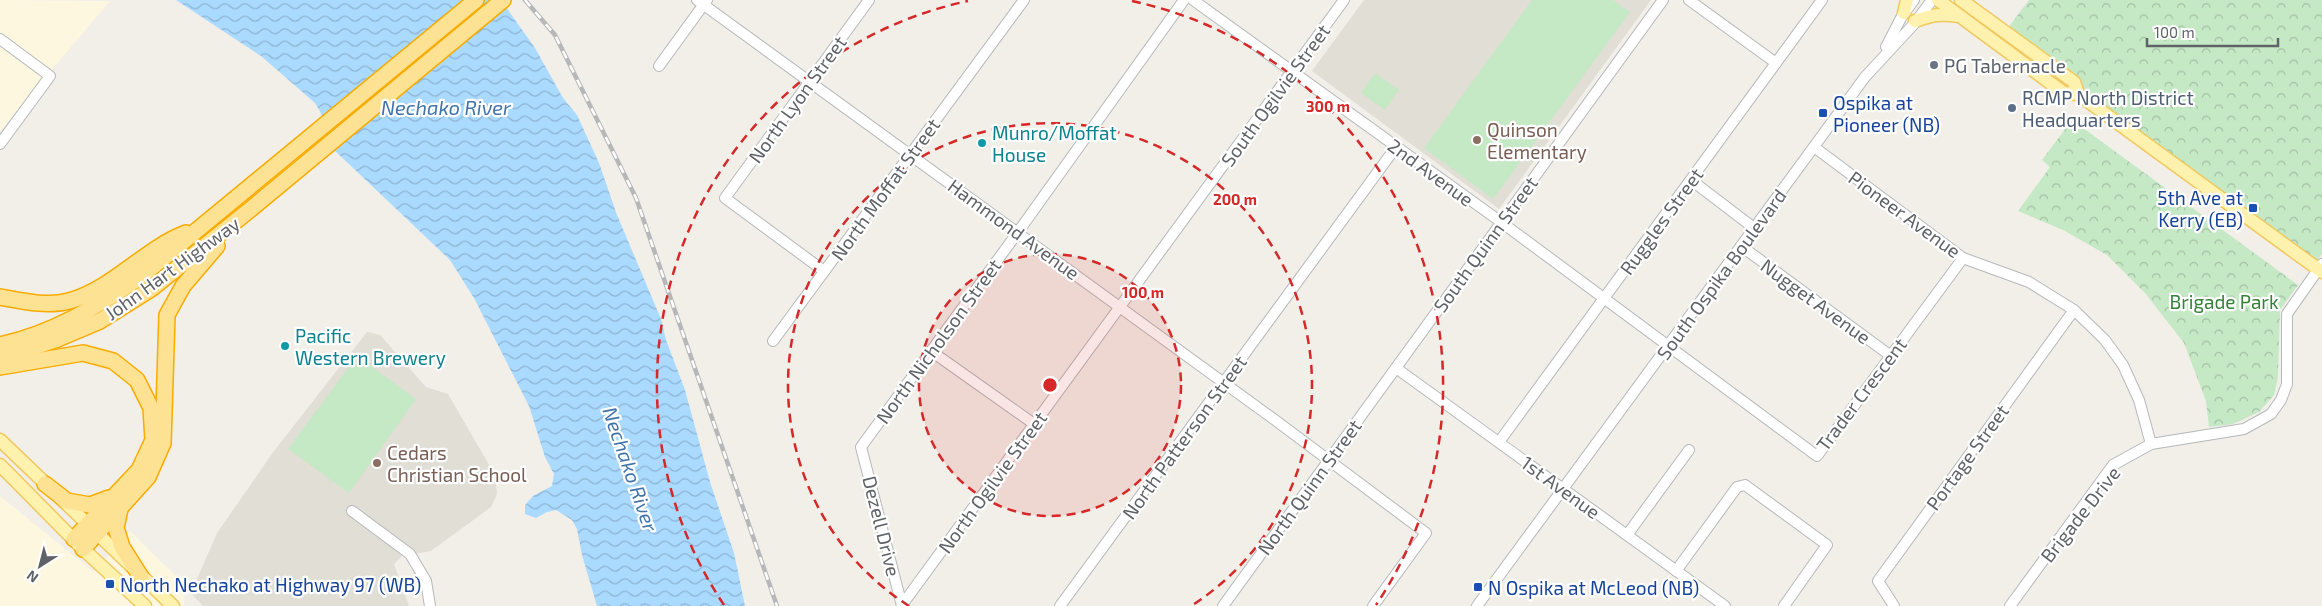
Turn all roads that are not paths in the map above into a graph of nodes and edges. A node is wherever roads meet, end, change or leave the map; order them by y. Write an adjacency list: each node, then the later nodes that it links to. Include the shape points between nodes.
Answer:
1 (476, 0): 36 (highway, John Hart Highway)
2 (503, 0): 34 (highway, John Hart Highway)
3 (869, 0): 26 (street, North Lyon Street)
4 (1024, 0): 31 (street, North Moffat Street)
5 (1184, 0): 38 (street, North Nicholson Street)
6 (1193, 0): 25 (street, 2nd Avenue)
7 (1344, 0): 25 (street, South Ogilvie Street)
8 (1663, 0): 35 (street, South Quinn Street)
9 (1689, 0): 23 (street)
10 (1822, 0): 23 (street, Ruggles Street)
11 (1907, 0): 18 (main road)
12 (1914, 0): 18 (street, South Ospika Boulevard)
13 (1932, 0): 20 (street, South Ospika Boulevard)
14 (1938, 0): 19 (main road)
15 (1961, 0): 17 (main road)
16 (703, 2): 24 (street); 26 (street, Hammond Avenue)
17 (1971, 5): 27 (main road, via 2074,82)
18 (1904, 13): 22 (street, South Ospika Boulevard)
19 (1961, 17): 20 (main road, via 1944,13); 27 (main road, via 2064,93)
20 (1916, 21): 22 (street, South Ospika Boulevard)
21 (0, 39): 28 (street, via 50,76)
22 (1879, 59): 30 (street, South Ospika Boulevard)
23 (1776, 63): 32 (street, Ruggles Street)
24 (659, 66)
25 (1292, 71): 29 (street, 2nd Avenue); 33 (street, South Ogilvie Street)
26 (810, 81): 31 (street, Hammond Avenue); 42 (street, North Lyon Street, via 725,198)
27 (2078, 94): 41 (main road)
28 (0, 144)
29 (1396, 147): 35 (street, 2nd Avenue); 55 (street, North Patterson Street)
30 (1814, 147): 37 (street, South Ospika Boulevard); 40 (street, Pioneer Avenue)
31 (911, 154): 38 (street, Hammond Avenue); 42 (street, North Moffat Street)
32 (1690, 180): 37 (street); 44 (street, Ruggles Street)
33 (1206, 189): 45 (street, North Ogilvie Street)
34 (252, 208): 52 (highway, John Hart Highway, via 151,289 100,322); 66 (highway, via 195,269 167,315 164,443 148,477)
35 (1501, 222): 44 (street, 2nd Avenue); 54 (street, South Quinn Street)
36 (201, 227): 43 (highway, via 171,238 99,287 69,301 48,303); 48 (highway, John Hart Highway, via 139,278 91,310 50,330)
37 (1754, 228): 39 (street, South Ospika Boulevard)
38 (1018, 232): 45 (street, Hammond Avenue); 50 (street, North Nicholson Street)
39 (1741, 246): 49 (street, South Ospika Boulevard); 51 (street, Nugget Avenue)
40 (1963, 258): 46 (street, Pioneer Avenue, via 2029,282); 51 (street, Trader Crescent)
41 (2321, 268): 59 (street, Brigade Drive, via 2287,314 2286,384 2272,414 2244,429)
42 (824, 271): 47 (street, North Moffat Street)
43 (0, 297)
44 (1604, 299): 49 (street, 2nd Avenue); 58 (street, Ruggles Street)
45 (1120, 306): 55 (street, Hammond Avenue); 56 (street, North Ogilvie Street)
46 (2074, 310): 59 (street, Pioneer Avenue, via 2105,340 2123,365 2139,400); 83 (street, Portage Street, via 1878,581)
47 (773, 341)
48 (0, 345)
49 (1668, 345): 51 (street, Trader Crescent, via 1817,456); 65 (street, South Ospika Boulevard)
50 (930, 351): 56 (street); 60 (street, North Nicholson Street)
51 (1891, 356)
52 (0, 359)
53 (0, 367): 66 (highway, via 83,353 113,361 137,380 151,408 153,440)
54 (1396, 368): 58 (street, 1st Avenue); 62 (street, North Quinn Street)
55 (1224, 382): 62 (street, Hammond Avenue); 78 (street, North Patterson Street)
56 (1034, 424): 73 (street, North Ogilvie Street)
57 (0, 440): 64 (main road)
58 (1499, 442): 65 (street, 1st Avenue)
59 (2151, 444): 84 (street, Brigade Drive, via 2113,465)
60 (861, 447): 73 (street, Dezell Drive)
61 (1689, 450): 69 (street)
62 (1329, 460): 79 (street, North Quinn Street); 80 (street, Hammond Avenue, via 1426,533)
63 (0, 465): 70 (main road)
64 (45, 484): 66 (highway, via 67,501 90,506); 68 (main road)
65 (1562, 488): 69 (street, 1st Avenue); 81 (street, South Ospika Boulevard)
66 (116, 502): 68 (highway); 72 (highway, via 116,528 122,547)
67 (352, 511): 77 (street, via 410,554 426,581)
68 (92, 529): 70 (highway); 72 (main road)
69 (1627, 535): 71 (street, 1st Avenue)
70 (78, 544): 75 (main road)
71 (1676, 571): 74 (street, 1st Avenue); 82 (street, via 1737,487 1745,485 1827,545)
72 (141, 577): 76 (main road)
73 (902, 605)
74 (1720, 605)
75 (145, 606)
76 (173, 606)
77 (430, 606)
78 (1060, 606)
79 (1223, 606)
80 (1373, 606)
81 (1477, 606)
82 (1784, 606)
83 (1894, 606)
84 (2010, 606)

